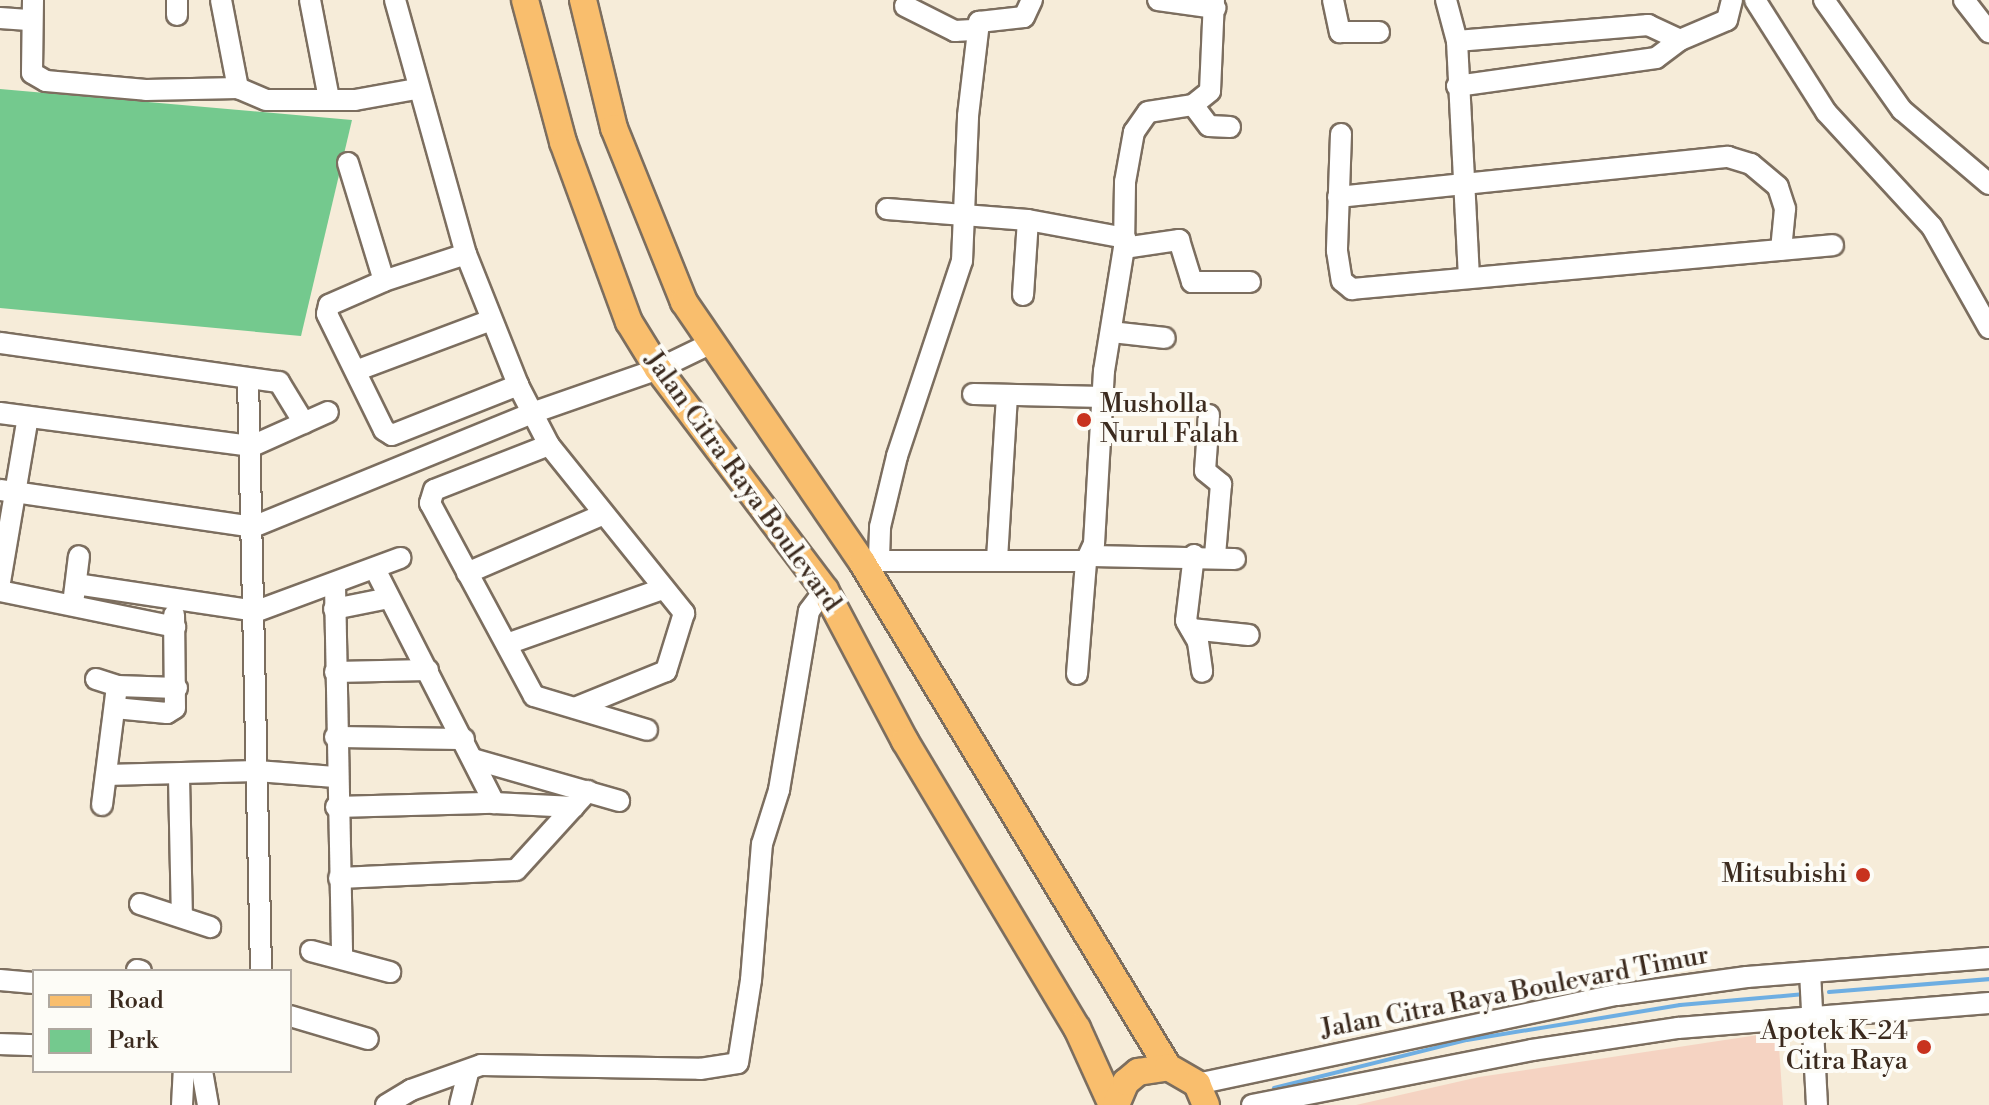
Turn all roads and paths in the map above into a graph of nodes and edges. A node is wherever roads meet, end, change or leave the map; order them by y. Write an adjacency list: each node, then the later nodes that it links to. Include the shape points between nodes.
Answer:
1 (221, 0): 24 (street)
2 (310, 0): 26 (street)
3 (395, 0): 25 (street)
4 (525, 0): 51 (main road, Jalan Citra Raya Boulevard, via 588,217 629,322)
5 (583, 0): 50 (main road, Jalan Citra Raya Boulevard, via 614,128 634,184 661,253)
6 (1032, 0): 18 (street, via 1024,17 984,19)
7 (1158, 0): 14 (street)
8 (1333, 0): 19 (street, via 1340,32)
9 (1446, 0): 22 (street)
10 (1732, 0): 21 (street, via 1727,20)
11 (1755, 0): 46 (street, via 1826,112 1932,227)
12 (1824, 0): 32 (street, via 1902,110)
13 (1964, 0): 20 (street)
14 (1214, 4): 27 (street, via 1210,91)
15 (905, 6): 18 (street, via 955,31)
16 (32, 10): 17 (street); 24 (street, via 32,73 37,78 146,90)
17 (0, 18)
18 (977, 30): 35 (street)
19 (1379, 32)
20 (1989, 32)
21 (1680, 40): 22 (street, via 1648,25); 23 (street, via 1642,62)
22 (1457, 41): 23 (street)
23 (1457, 86): 31 (street)
24 (238, 88): 26 (street, via 258,99)
25 (416, 89): 26 (street, via 371,99); 40 (street)
26 (329, 99)
27 (1193, 105): 28 (street, via 1209,126); 37 (street, via 1148,112 1139,119 1125,182)
28 (1230, 127)
29 (1341, 134): 33 (street)
30 (348, 163): 42 (street)
31 (1462, 183): 33 (street); 39 (street, via 1740,159 1772,179 1783,195); 41 (street)
32 (1989, 184)
33 (1338, 197): 41 (street, via 1337,251 1347,286)
34 (887, 209): 35 (street)
35 (963, 212): 36 (street); 74 (street, via 962,261 893,470)
36 (1028, 220): 37 (street); 44 (street)
37 (1124, 243): 43 (street, via 1179,240 1192,282); 47 (street)
38 (1833, 245): 39 (street)
39 (1781, 250): 41 (street)
40 (466, 254): 42 (street); 45 (street)
41 (1469, 278)
42 (384, 281): 52 (street, via 326,309)
43 (1250, 282)
44 (1023, 295)
45 (491, 320): 52 (street); 54 (street)
46 (1989, 328)
47 (1111, 332): 48 (street); 57 (street)
48 (1165, 338)
49 (0, 343): 53 (street)
50 (710, 344): 51 (street); 74 (main road, Jalan Citra Raya Boulevard)
51 (658, 369): 60 (street); 81 (main road, Jalan Citra Raya Boulevard)
52 (358, 370): 54 (street, via 384,430 392,435)
53 (248, 379): 63 (street, via 282,383); 65 (street)
54 (518, 385): 60 (street)
55 (973, 394): 56 (street)
56 (1007, 396): 57 (street); 73 (street)
57 (1104, 397): 72 (street)
58 (328, 412): 63 (street)
59 (0, 413): 62 (street)
60 (532, 413): 64 (street); 68 (street)
61 (1209, 415): 70 (street, via 1205,471 1221,484)
62 (28, 417): 65 (street); 66 (street)
63 (304, 423): 65 (street)
64 (549, 445): 67 (street); 76 (street, via 430,492 430,503)
65 (252, 446): 68 (street)
66 (8, 491): 68 (street); 77 (street)
67 (604, 514): 76 (street); 80 (street)
68 (253, 527): 87 (street)
69 (79, 556): 78 (street)
70 (1215, 557): 72 (street); 89 (street, via 1186,621)
71 (400, 558): 75 (street)
72 (1088, 558): 73 (street); 95 (street)
73 (997, 559): 74 (street)
74 (870, 560): 131 (main road, Jalan Citra Raya Boulevard)
75 (375, 569): 79 (street); 83 (street)
76 (467, 573): 91 (street)
77 (0, 582)
78 (76, 584): 84 (street); 85 (street)
79 (335, 585): 86 (street); 87 (street)
80 (662, 589): 91 (street); 100 (street, via 684,613 666,671)
81 (825, 590): 132 (street, via 809,611 779,790 762,844 738,1063 700,1069 481,1065); 140 (main road, Jalan Citra Raya Boulevard, via 905,741 1077,1028)
82 (0, 591): 85 (street)
83 (389, 598): 86 (street); 92 (street)
84 (174, 600): 87 (street); 88 (street)
85 (73, 605): 88 (street)
86 (334, 609): 93 (street)
87 (257, 611): 105 (street)
88 (175, 627): 98 (street)
89 (1191, 629): 90 (street); 94 (street, via 1200,648)
90 (1249, 635)
91 (507, 644): 100 (street, via 534,696)
92 (428, 670): 93 (street); 103 (street)
93 (335, 672): 102 (street)
94 (1202, 672)
95 (1077, 674)
96 (96, 679): 97 (street)
97 (117, 686): 98 (street); 99 (street)
98 (177, 688): 99 (street, via 171,712)
99 (115, 708): 106 (street)
100 (575, 708): 101 (street)
101 (647, 730)
102 (335, 737): 103 (street); 108 (street)
103 (464, 739): 104 (street)
104 (473, 759): 109 (street); 111 (street)
105 (257, 771): 107 (street); 108 (street); 121 (street)
106 (106, 775): 107 (street); 112 (street)
107 (179, 777): 116 (street)
108 (335, 777): 113 (street)
109 (581, 799): 110 (street); 111 (street); 114 (street, via 516,870)
110 (619, 801)
111 (494, 803): 113 (street)
112 (102, 805)
113 (336, 807): 114 (street)
114 (339, 878): 119 (street)
115 (140, 904): 116 (street)
116 (182, 917): 117 (street)
117 (210, 927)
118 (311, 951): 119 (street)
119 (342, 958): 122 (street)
120 (1989, 958): 125 (street, Jalan Citra Raya Boulevard Timur)
121 (261, 969)
122 (390, 972)
123 (0, 980): 124 (street)
124 (32, 983)
125 (1812, 992): 126 (street, Jalan Citra Raya Boulevard Timur); 135 (street, Jalan Citra Raya Boulevard Timur, via 1617,995); 141 (street, Jalan Citra Raya Boulevard Timur); 142 (street)
126 (1989, 1003)
127 (292, 1017): 128 (street)
128 (368, 1039)
129 (0, 1044): 130 (street)
130 (32, 1045)
131 (1168, 1067): 135 (main road); 140 (main road, via 1138,1072)
132 (468, 1072): 138 (street, via 421,1086); 139 (street)
133 (184, 1073): 136 (street)
134 (202, 1073): 137 (street)
135 (1202, 1094)
136 (182, 1105)
137 (208, 1105)
138 (386, 1105)
139 (460, 1105)
140 (1114, 1105)
141 (1252, 1105)
142 (1817, 1105)

